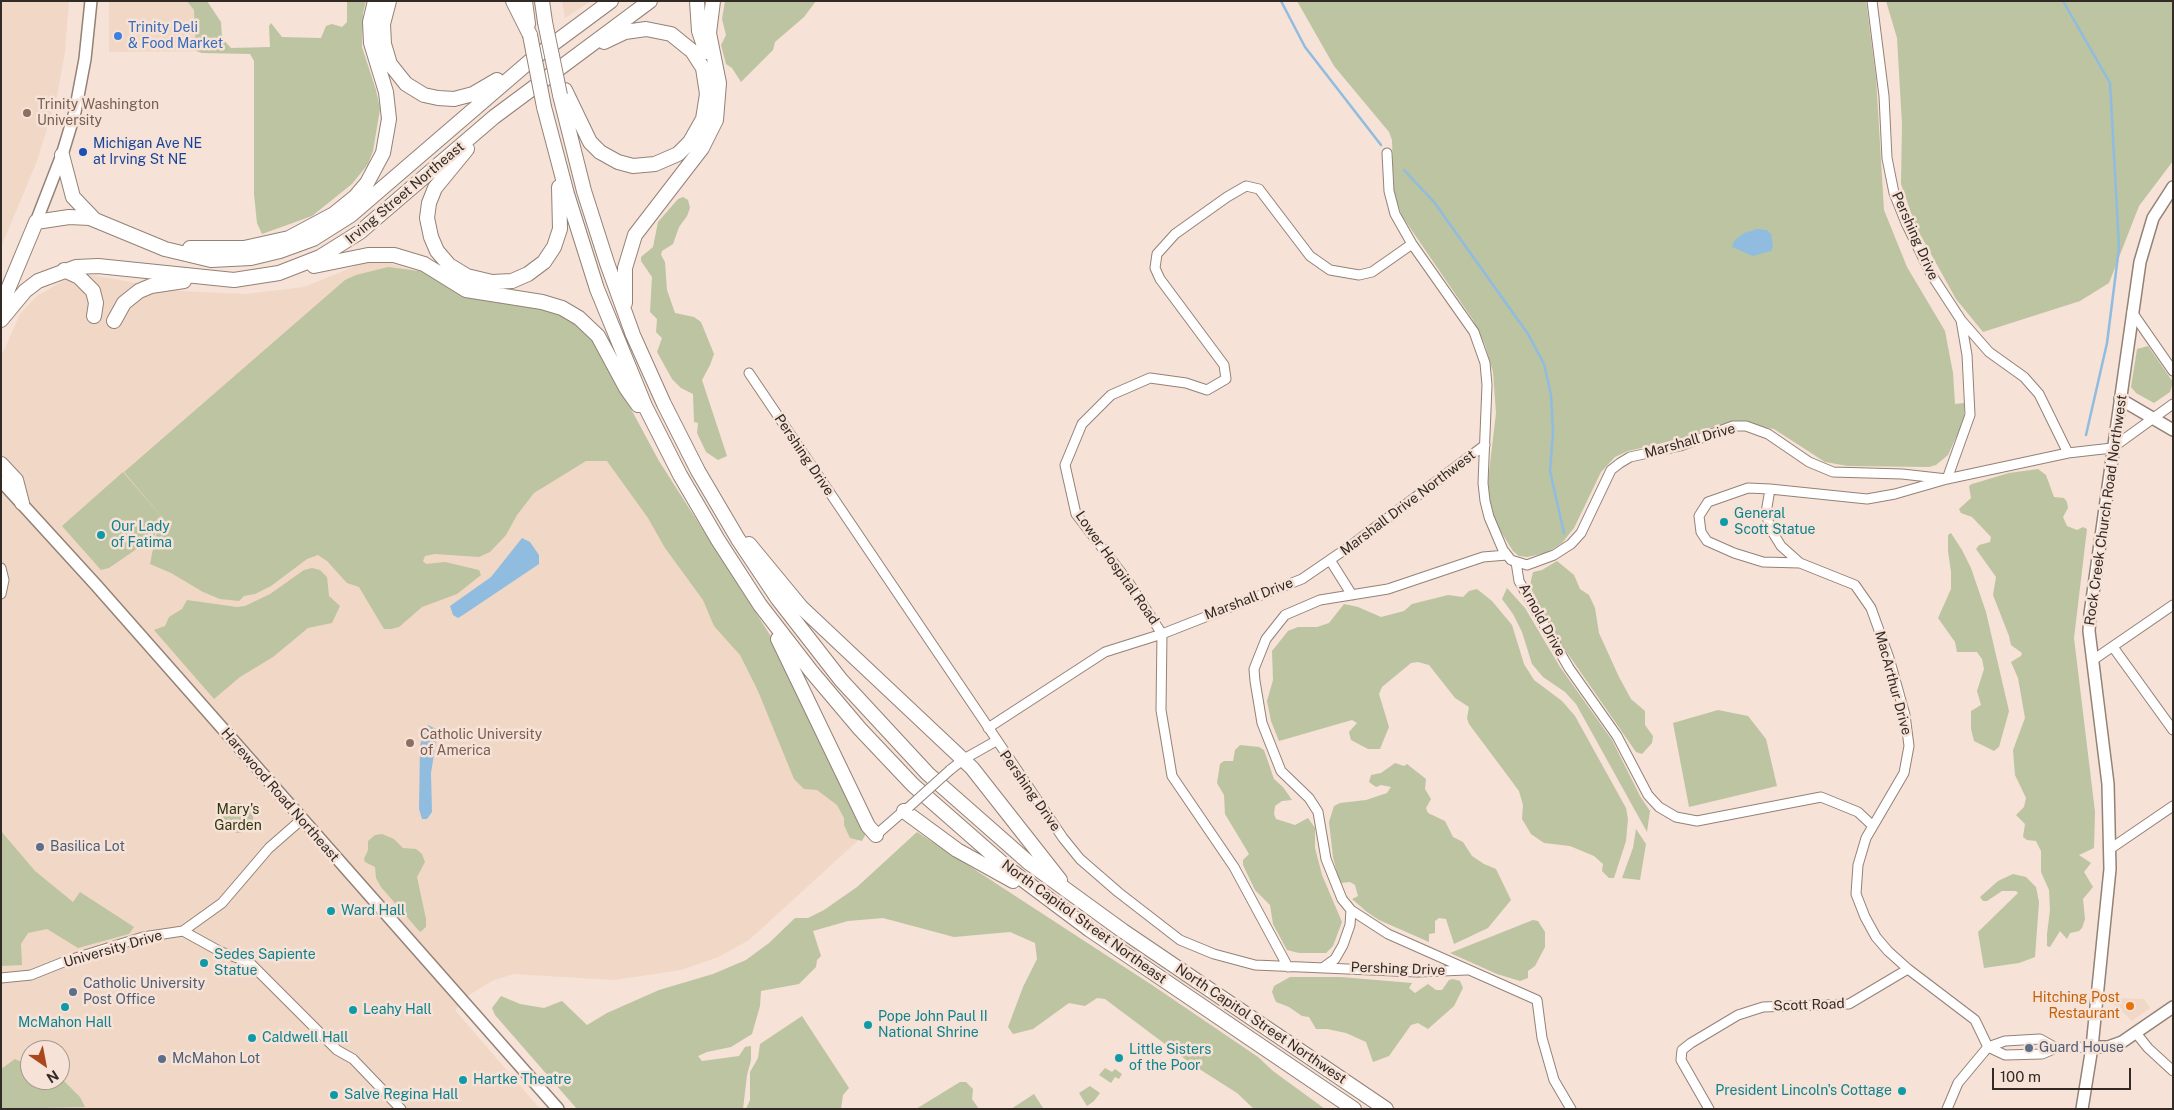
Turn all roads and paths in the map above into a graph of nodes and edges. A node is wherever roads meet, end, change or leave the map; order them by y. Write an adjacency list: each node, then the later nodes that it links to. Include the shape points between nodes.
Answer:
1 (90, 1): 21 (street, via 81,85)
2 (375, 1): 26 (main road, via 370,22 371,43 386,92 388,128 380,162 362,190 326,220 279,242 225,250)
3 (389, 1): 15 (main road, via 383,31 388,58 402,80 424,95 446,99 467,96)
4 (513, 1): 14 (main road)
5 (525, 1): 14 (main road, North Capitol Street Northeast)
6 (542, 1): 18 (main road, bridge, via 554,67)
7 (599, 1): 13 (main road)
8 (611, 1): 13 (main road)
9 (650, 1): 16 (main road)
10 (697, 1): 17 (main road, via 699,31)
11 (712, 1): 17 (main road, via 709,32)
12 (1872, 1): 36 (street, Pershing Drive, via 1884,96 1887,158 1894,193 1931,274)
13 (570, 30): 15 (main road, Irving Street Northeast)
14 (530, 34): 22 (main road, North Capitol Street Northeast, bridge)
15 (530, 61): 26 (main road, Irving Street Northeast, via 356,211 312,239 280,251 232,260 199,258)
16 (568, 61): 18 (main road, via 625,32 646,29 665,32 682,41 700,62 705,76 707,103 699,128 685,148 663,162 633,166 612,159 594,147); 19 (main road, Irving Street Northeast)
17 (719, 91): 33 (main road, via 718,112 707,140 643,222 632,243 626,268)
18 (563, 93): 33 (main road, North Capitol Street Northwest, via 596,230)
19 (494, 117): 22 (main road, via 443,177 429,203 432,242 454,269 478,280 498,282 523,277 544,262 560,229); 29 (main road, Irving Street Northeast, via 350,240 320,257)
20 (1387, 154): 27 (street, via 1389,191 1395,214)
21 (62, 155): 24 (main road, via 73,197); 25 (street)
22 (558, 161): 43 (main road, North Capitol Street Northeast, via 605,313)
23 (2171, 192): 32 (street, Rock Creek Church Road Northwest, via 2153,218 2145,242)
24 (94, 218): 25 (main road, Irving Street Northeast, via 74,216); 26 (main road, Irving Street Northeast)
25 (36, 222): 31 (main road)
26 (154, 244)
27 (1412, 244): 45 (street, via 1474,332 1485,363); 63 (street, Lower Hospital Road, via 1372,272 1359,275 1330,270 1310,256 1259,189 1246,186 1175,234 1157,254 1154,268 1160,279 1224,365 1226,379 1207,390 1186,383 1150,378 1111,395 1082,424 1065,465 1076,514 1127,580)
28 (64, 270): 30 (main road, Irving Street Northeast, via 90,266); 34 (main road, via 80,277 93,291 96,303); 35 (main road, Irving Street Northeast, via 31,285)
29 (279, 273): 30 (main road, Irving Street Northeast, via 244,279); 43 (main road, via 368,255 394,255 424,264 453,284 472,292 562,308 579,318 598,336 626,388)
30 (210, 278): 37 (main road, via 145,288 124,303)
31 (1, 306)
32 (2132, 312): 38 (street); 40 (street, Rock Creek Church Road Northwest)
33 (626, 315): 53 (main road, North Capitol Street Northwest, via 664,404)
34 (94, 316)
35 (1, 320)
36 (1961, 320): 47 (street, Pershing Drive, via 1989,352 2024,377 2039,394); 49 (street, via 1967,355 1970,415)
37 (114, 321)
38 (2173, 371)
39 (749, 373): 66 (street, Pershing Drive)
40 (2120, 399): 42 (street); 46 (street, Rock Creek Church Road Northwest)
41 (2173, 404): 42 (street)
42 (2153, 418): 44 (street); 46 (street)
43 (656, 430): 61 (main road, North Capitol Street Northeast, via 705,518)
44 (2173, 430)
45 (1485, 445): 54 (street, via 1484,501); 55 (street, Marshall Drive Northwest)
46 (2112, 448): 47 (street, Marshall Drive); 65 (street, Rock Creek Church Road Northwest, via 2090,614)
47 (2068, 453): 49 (street, Marshall Drive)
48 (1, 464): 52 (main road, via 16,480)
49 (1947, 479): 51 (street, via 1867,499); 56 (street, Marshall Drive, via 1833,472 1809,462 1768,434 1746,426 1733,426 1680,446 1630,457 1620,463 1611,470 1580,533 1571,544 1554,555 1527,565)
50 (1, 482): 52 (street, Harewood Road Northeast)
51 (1770, 489): 57 (street, MacArthur Drive, via 1766,512 1770,528 1781,546); 57 (street, via 1748,488 1708,502 1699,516 1702,532 1707,541 1734,553 1763,562)
52 (22, 502): 72 (street, Harewood Road Northeast)
53 (724, 516): 69 (main road, via 801,607); 77 (main road, North Capitol Street Northwest, via 804,634 879,724 981,823)
54 (1507, 555): 56 (street); 60 (street, via 1483,558 1388,590)
55 (1330, 560): 60 (street); 63 (street, Marshall Drive, via 1302,579)
56 (1516, 562): 73 (street, Arnold Drive, via 1519,580 1531,603 1569,668 1618,736 1648,795 1659,807 1676,817 1696,821 1822,797 1858,812)
57 (1800, 563): 73 (street, MacArthur Drive, via 1855,586 1871,608 1905,715 1909,746 1904,773)
58 (1, 568): 59 (street, via 4,580)
59 (1, 594)
60 (1352, 595): 78 (street, via 1320,600 1285,615 1266,639 1254,669 1262,723 1281,771 1310,798 1318,812 1326,860 1342,898)
61 (760, 605): 74 (main road, via 868,826); 76 (main road, North Capitol Street Northeast, via 832,697 913,785)
62 (2173, 605): 64 (street)
63 (1162, 634): 66 (street, Marshall Drive, via 1105,652); 80 (street, via 1161,710 1172,776 1234,867)
64 (2113, 647): 65 (street); 67 (street)
65 (2093, 660): 75 (street, Rock Creek Church Road Northwest, via 2108,784)
66 (988, 728): 68 (street, Pershing Drive)
67 (2173, 730)
68 (996, 741): 69 (street); 80 (street, Pershing Drive, via 1080,859 1152,920 1180,940 1214,954 1255,965)
69 (964, 759): 71 (street, bridge); 77 (main road)
70 (2173, 806): 75 (street)
71 (907, 809): 74 (street); 76 (main road, via 957,850)
72 (302, 820): 79 (street, University Drive, via 269,848 222,903); 92 (street, Harewood Road Northeast)
73 (1873, 826): 82 (street, MacArthur Drive, via 1858,865 1856,894 1876,937)
74 (876, 835)
75 (2110, 849): 88 (street, Rock Creek Church Road Northwest, via 2110,883)
76 (1046, 898): 93 (main road, North Capitol Street Northeast)
77 (1075, 898): 94 (main road, North Capitol Street Northwest)
78 (1351, 910): 81 (street, via 1343,945); 83 (street, via 1388,934)
79 (184, 930): 84 (street, University Drive, via 143,938 31,975); 91 (street, via 221,952 248,962 337,1050 353,1059)
80 (1288, 966): 81 (street, Pershing Drive)
81 (1324, 967): 83 (street, Pershing Drive, via 1417,972)
82 (1908, 969): 87 (street, MacArthur Drive, via 1975,1020); 96 (street, Scott Road, via 1849,1004 1763,1007 1738,1015 1682,1050 1682,1060)
83 (1467, 970): 95 (street, via 1537,1000 1542,1038 1554,1080)
84 (1, 978)
85 (2173, 1007): 86 (street)
86 (2136, 1033): 88 (street, via 2116,1045); 90 (street)
87 (1988, 1047): 89 (street, via 2005,1054 2042,1054); 89 (street, via 2005,1041 2040,1039); 97 (street, via 1958,1083)
88 (2092, 1047): 89 (street); 98 (street, Rock Creek Church Road Northwest)
89 (2056, 1048)
90 (2173, 1071)
91 (401, 1109)
92 (558, 1109)
93 (1354, 1109)
94 (1386, 1109)
95 (1570, 1109)
96 (1709, 1109)
97 (1946, 1109)
98 (2082, 1109)

